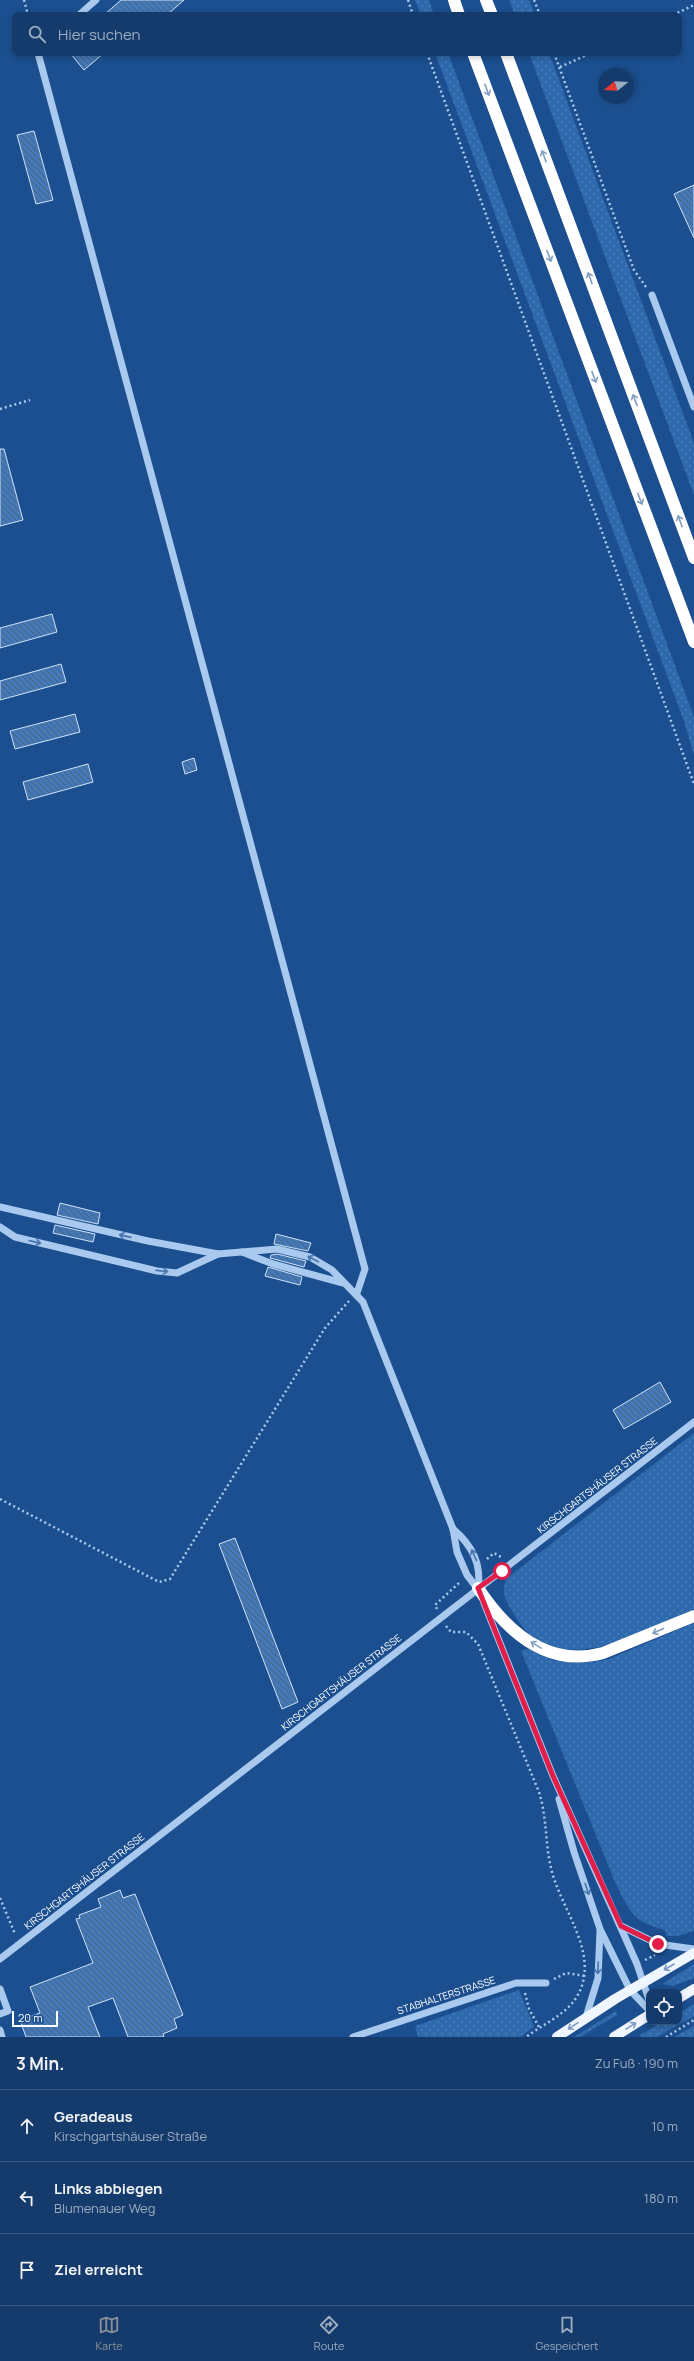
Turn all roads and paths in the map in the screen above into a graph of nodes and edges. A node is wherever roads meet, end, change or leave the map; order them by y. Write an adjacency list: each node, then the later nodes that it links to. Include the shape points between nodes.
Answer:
1 (24, 0): 8 (path)
2 (96, 0): 9 (street)
3 (408, 0): 10 (path)
4 (454, 0): 11 (highway)
5 (486, 0): 12 (highway)
6 (534, 0): 13 (path)
7 (694, 6): 14 (path)
8 (27, 12)
9 (82, 12)
10 (412, 12)
11 (458, 12)
12 (491, 12)
13 (539, 12)
14 (680, 12)
15 (39, 56): 34 (street, via 365,1269)
16 (428, 56): 28 (path)
17 (474, 56): 27 (highway, one-way to 27)
18 (507, 56): 26 (highway, one-way to 18)
19 (555, 56): 21 (path)
20 (584, 56): 21 (path)
21 (560, 67): 22 (path, via 634,270)
22 (652, 295): 24 (street)
23 (30, 400): 25 (path)
24 (694, 407)
25 (0, 409)
26 (694, 558)
27 (694, 642)
28 (694, 784)
29 (0, 1207): 32 (street, one-way to 29, via 148,1241)
30 (0, 1227): 32 (street, one-way to 32, via 15,1237 157,1271 176,1273)
31 (240, 1251): 32 (street); 33 (street, via 292,1270); 33 (street, one-way to 31, via 332,1270 310,1257 277,1249)
32 (218, 1254)
33 (343, 1283): 34 (street)
34 (357, 1293): 36 (path, via 324,1328 170,1579 159,1582); 37 (street, via 363,1302)
35 (694, 1422): 38 (street, KIRSCHGARTSHÄUSER STRASSE)
36 (0, 1500)
37 (454, 1529): 38 (street, via 458,1552 465,1570); 38 (street, one-way to 37, via 479,1572 476,1560 470,1546)
38 (478, 1588): 39 (highway, one-way to 38, via 603,1653 564,1657 537,1647 519,1634 500,1618); 40 (street, KIRSCHGARTSHÄUSER STRASSE); 41 (street)
39 (694, 1616)
40 (441, 1617): 45 (street, KIRSCHGARTSHÄUSER STRASSE); 50 (path, via 451,1632 466,1632 478,1644 539,1792 544,1808 551,1868 584,1952)
41 (553, 1776): 43 (street); 44 (street, one-way to 44, via 574,1852)
42 (0, 1898): 45 (path)
43 (621, 1926): 46 (street, via 658,1944); 51 (street)
44 (600, 1929): 57 (street); 61 (street, one-way to 61, via 598,1978)
45 (20, 1944): 48 (street, KIRSCHGARTSHÄUSER STRASSE)
46 (694, 1949)
47 (694, 1953): 51 (main road, one-way to 51)
48 (0, 1959)
49 (566, 1973): 50 (path)
50 (585, 1976): 64 (path, via 576,1998 562,2012)
51 (645, 1981): 55 (street); 57 (main road)
52 (523, 1982): 53 (street, STABHALTERSTRASSE); 64 (path, via 529,2008); 67 (street, STABHALTERSTRASSE)
53 (546, 1983)
54 (0, 1989): 60 (street, via 8,2011)
55 (647, 1989)
56 (694, 1989): 58 (main road)
57 (630, 1990): 59 (street); 61 (main road)
58 (682, 1996)
59 (646, 2007)
60 (0, 2014)
61 (586, 2017): 69 (main road, one-way to 69)
62 (646, 2017): 70 (main road, one-way to 62)
63 (694, 2020): 71 (path)
64 (540, 2027): 68 (path)
65 (0, 2030): 66 (street)
66 (2, 2037)
67 (354, 2037)
68 (526, 2037)
69 (557, 2037)
70 (614, 2037)
71 (666, 2037)

